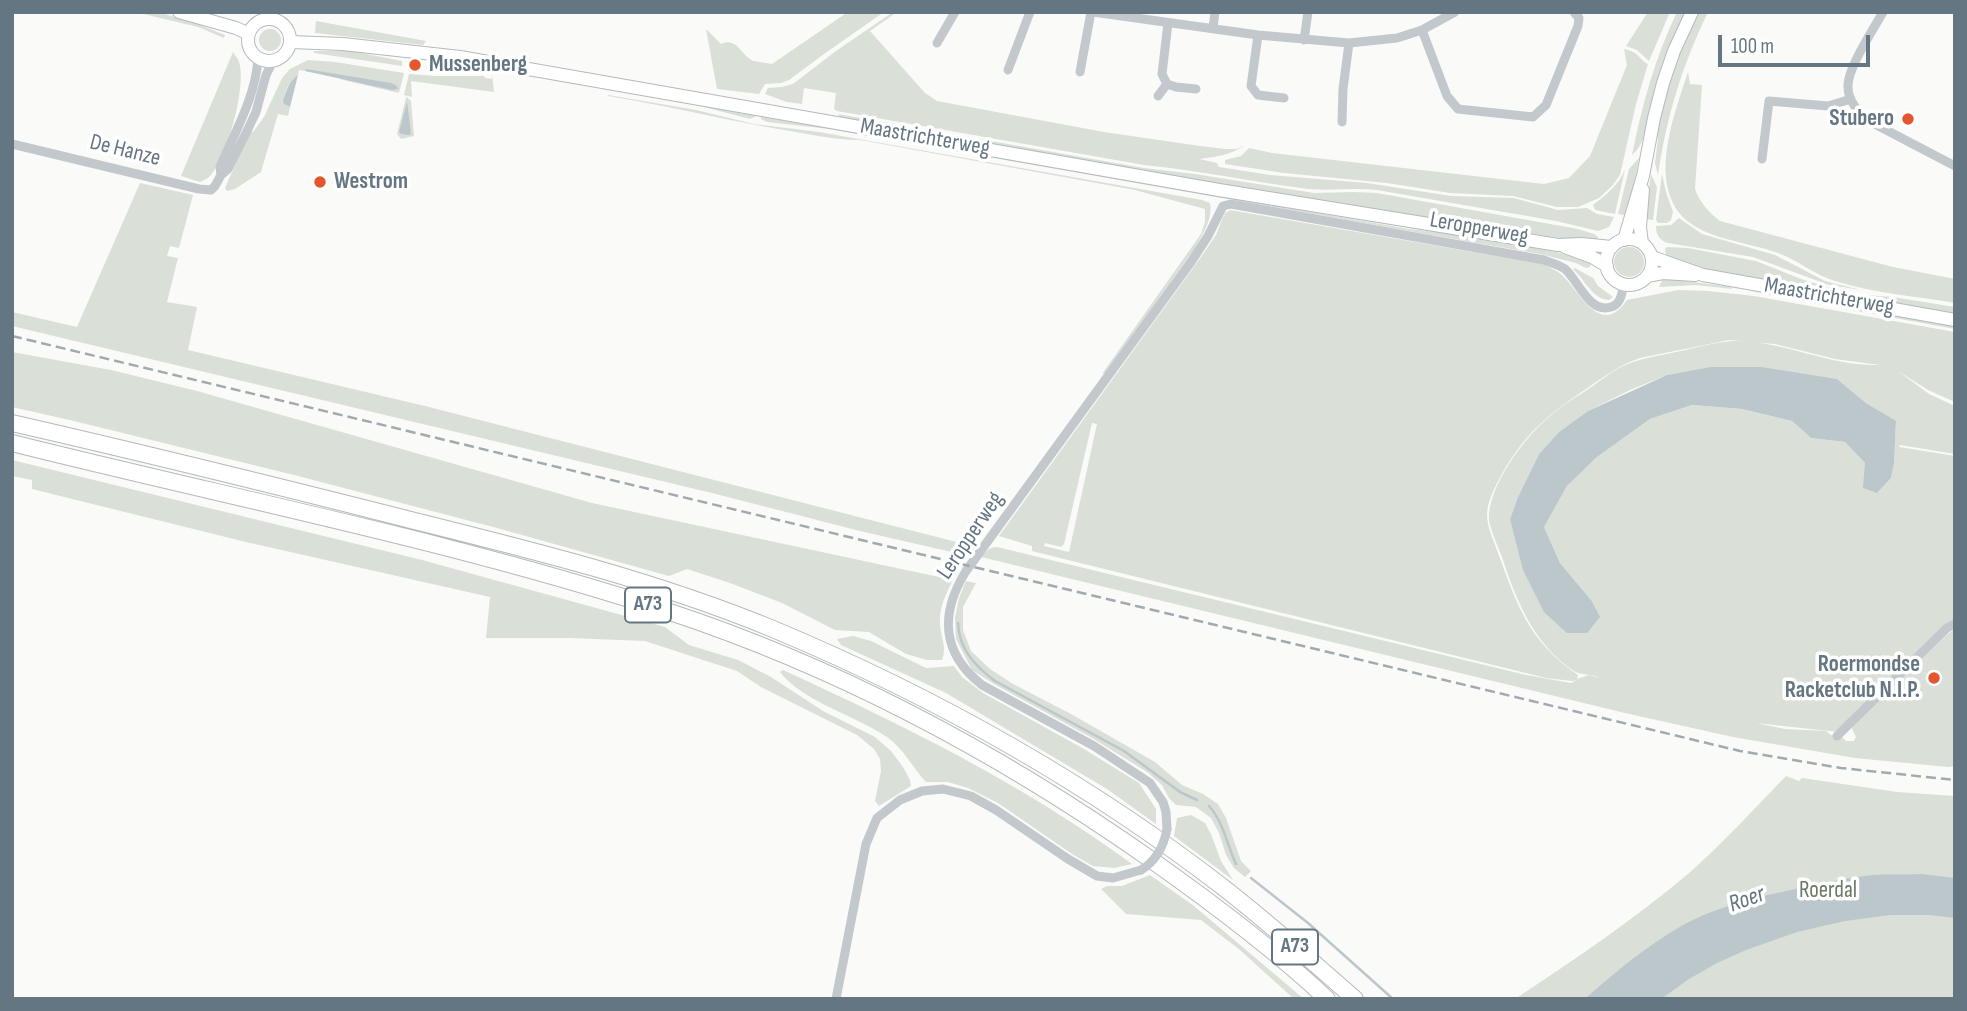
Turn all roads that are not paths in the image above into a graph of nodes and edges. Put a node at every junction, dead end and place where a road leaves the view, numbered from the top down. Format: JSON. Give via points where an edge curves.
{"nodes":[{"id":1,"x":179,"y":12,"type":"edge"},
{"id":2,"x":955,"y":12,"type":"edge"},
{"id":3,"x":1030,"y":12,"type":"edge"},
{"id":4,"x":1092,"y":12,"type":"edge"},
{"id":5,"x":1215,"y":12,"type":"edge"},
{"id":6,"x":1308,"y":12,"type":"edge"},
{"id":7,"x":1455,"y":12,"type":"edge"},
{"id":8,"x":1574,"y":12,"type":"edge"},
{"id":9,"x":1692,"y":12,"type":"edge"},
{"id":10,"x":1882,"y":12,"type":"edge"},
{"id":11,"x":274,"y":15,"type":"edge"},
{"id":12,"x":1168,"y":23,"type":"junction"},
{"id":13,"x":1213,"y":28,"type":"junction"},
{"id":14,"x":1422,"y":30,"type":"junction"},
{"id":15,"x":249,"y":34,"type":"junction"},
{"id":16,"x":1258,"y":35,"type":"junction"},
{"id":17,"x":1304,"y":40,"type":"junction"},
{"id":18,"x":291,"y":42,"type":"junction"},
{"id":19,"x":937,"y":43,"type":"dead end"},
{"id":20,"x":1349,"y":43,"type":"junction"},
{"id":21,"x":258,"y":58,"type":"junction"},
{"id":22,"x":273,"y":61,"type":"junction"},
{"id":23,"x":1008,"y":70,"type":"dead end"},
{"id":24,"x":1080,"y":72,"type":"dead end"},
{"id":25,"x":1167,"y":84,"type":"junction"},
{"id":26,"x":1196,"y":89,"type":"dead end"},
{"id":27,"x":1158,"y":96,"type":"dead end"},
{"id":28,"x":1284,"y":98,"type":"dead end"},
{"id":29,"x":1851,"y":99,"type":"junction"},
{"id":30,"x":1342,"y":122,"type":"dead end"},
{"id":31,"x":12,"y":144,"type":"edge"},
{"id":32,"x":1762,"y":159,"type":"dead end"},
{"id":33,"x":1955,"y":166,"type":"edge"},
{"id":34,"x":221,"y":175,"type":"junction"},
{"id":35,"x":1643,"y":176,"type":"junction"},
{"id":36,"x":1624,"y":240,"type":"junction"},
{"id":37,"x":1642,"y":243,"type":"junction"},
{"id":38,"x":1558,"y":245,"type":"junction"},
{"id":39,"x":1612,"y":247,"type":"junction"},
{"id":40,"x":1652,"y":257,"type":"junction"},
{"id":41,"x":1607,"y":266,"type":"junction"},
{"id":42,"x":1703,"y":275,"type":"junction"},
{"id":43,"x":1647,"y":276,"type":"junction"},
{"id":44,"x":1624,"y":284,"type":"junction"},
{"id":45,"x":1955,"y":320,"type":"edge"},
{"id":46,"x":12,"y":423,"type":"edge"},
{"id":47,"x":12,"y":443,"type":"edge"},
{"id":48,"x":1955,"y":624,"type":"edge"},
{"id":49,"x":1837,"y":736,"type":"dead end"},
{"id":50,"x":836,"y":999,"type":"edge"},
{"id":51,"x":1327,"y":999,"type":"edge"},
{"id":52,"x":1355,"y":999,"type":"edge"}],
"edges":[{"from":1,"to":15,"type":"main road"},
{"from":2,"to":19,"type":"street"},
{"from":3,"to":23,"type":"street"},
{"from":4,"to":12,"type":"street"},
{"from":4,"to":24,"type":"street"},
{"from":5,"to":13,"type":"street"},
{"from":6,"to":17,"type":"street"},
{"from":7,"to":14,"type":"street"},
{"from":8,"to":14,"type":"street","via":[[1578,26],[1546,105],[1532,117],[1458,109],[1447,96]]},
{"from":9,"to":35,"type":"main road","via":[[1661,91]]},
{"from":10,"to":29,"type":"street","via":[[1851,71]]},
{"from":11,"to":15,"type":"main road","via":[[258,22]]},
{"from":11,"to":18,"type":"main road","via":[[287,28]]},
{"from":12,"to":13,"type":"street"},
{"from":12,"to":25,"type":"street","via":[[1162,74]]},
{"from":13,"to":16,"type":"street"},
{"from":14,"to":20,"type":"street"},
{"from":15,"to":21,"type":"main road","via":[[250,48]]},
{"from":16,"to":17,"type":"street"},
{"from":16,"to":28,"type":"street","via":[[1251,86],[1258,95]]},
{"from":17,"to":20,"type":"street"},
{"from":18,"to":22,"type":"main road","via":[[286,53]]},
{"from":18,"to":38,"type":"main road","name":"Maastrichterweg","via":[[460,57]]},
{"from":20,"to":30,"type":"street"},
{"from":21,"to":22,"type":"main road"},
{"from":21,"to":34,"type":"street","via":[[248,104],[220,167]]},
{"from":22,"to":34,"type":"street","via":[[256,112]]},
{"from":25,"to":26,"type":"street"},
{"from":25,"to":27,"type":"street"},
{"from":29,"to":32,"type":"street","via":[[1828,106],[1769,101]]},
{"from":29,"to":33,"type":"street","via":[[1867,120]]},
{"from":31,"to":34,"type":"street","name":"De Hanze","via":[[199,189],[213,188]]},
{"from":35,"to":36,"type":"main road"},
{"from":35,"to":37,"type":"main road"},
{"from":36,"to":37,"type":"main road"},
{"from":36,"to":39,"type":"main road"},
{"from":37,"to":40,"type":"main road"},
{"from":38,"to":39,"type":"main road","name":"Maastrichterweg"},
{"from":38,"to":41,"type":"main road","name":"Maastrichterweg"},
{"from":39,"to":41,"type":"main road"},
{"from":40,"to":42,"type":"main road","name":"Maastrichterweg"},
{"from":40,"to":43,"type":"main road"},
{"from":41,"to":44,"type":"main road","via":[[1614,279]]},
{"from":42,"to":43,"type":"main road","name":"Maastrichterweg"},
{"from":42,"to":45,"type":"main road","name":"Maastrichterweg"},
{"from":43,"to":44,"type":"main road"},
{"from":44,"to":50,"type":"street","name":"Leropperweg","bridge":true,"via":[[1618,303],[1601,308],[1566,270],[1544,260],[1223,206],[1191,262],[966,571],[954,592],[948,621],[954,652],[982,685],[1094,746],[1150,783],[1166,812],[1165,839],[1141,870],[1113,878],[1097,876],[971,796],[943,789],[900,800],[877,818],[866,844]]},
{"from":46,"to":52,"type":"highway","number":"A73","via":[[560,557],[771,628],[935,704],[1100,801],[1221,886]]},
{"from":47,"to":51,"type":"highway","number":"A73","via":[[540,572],[670,612],[842,680],[990,756],[1111,831],[1257,939]]},
{"from":48,"to":49,"type":"street"}]}
